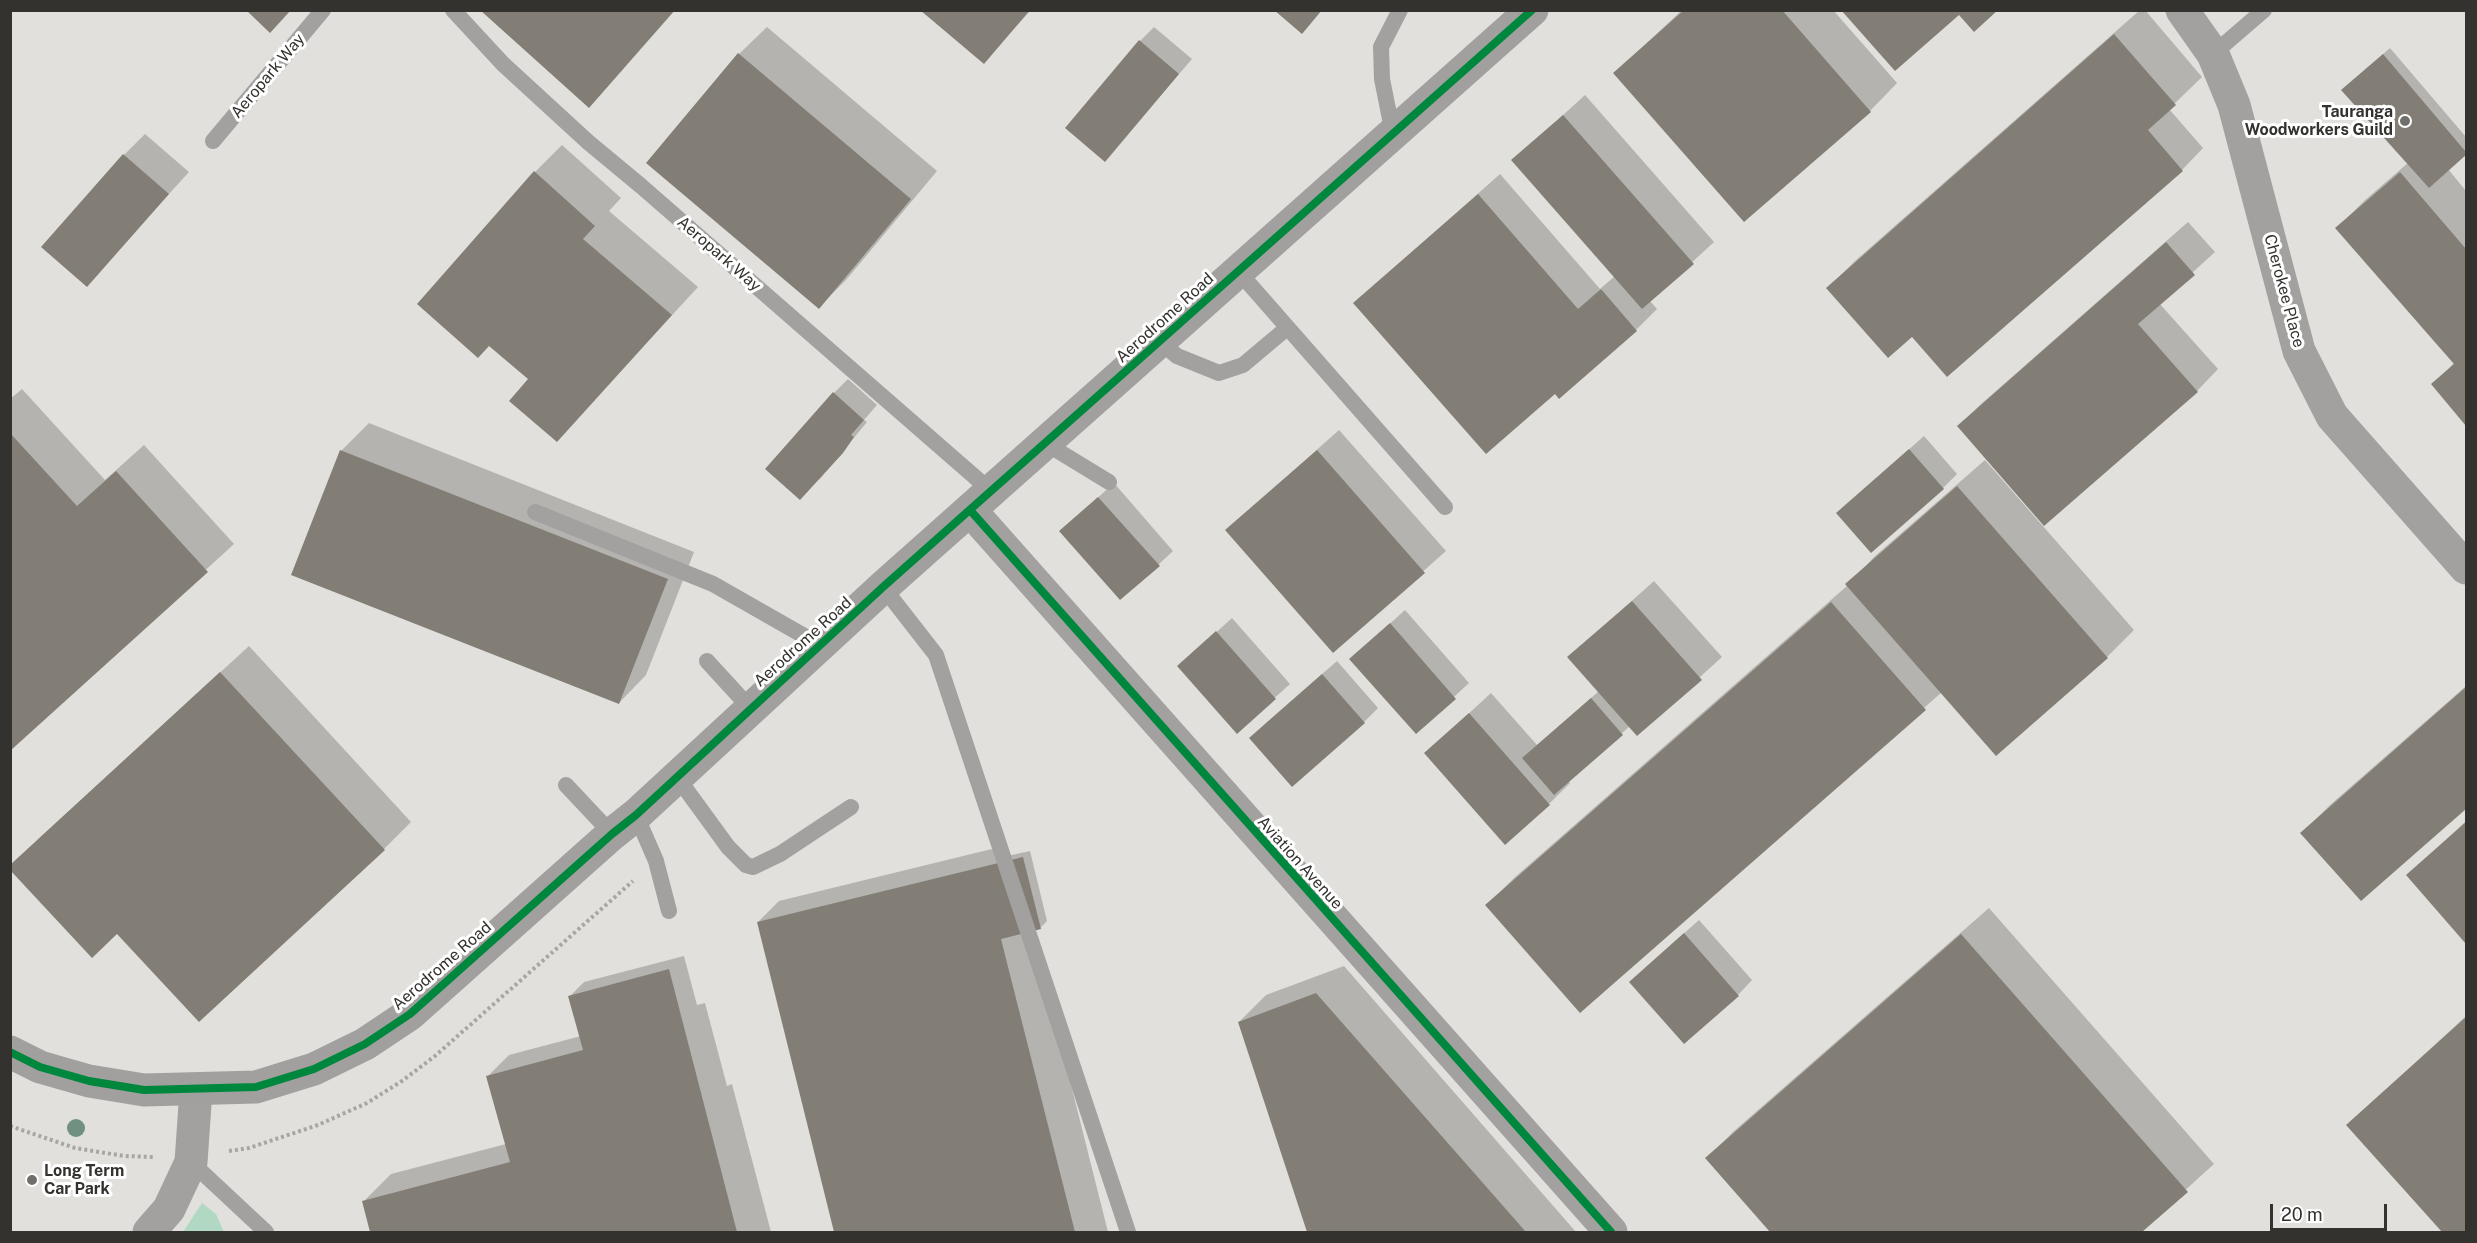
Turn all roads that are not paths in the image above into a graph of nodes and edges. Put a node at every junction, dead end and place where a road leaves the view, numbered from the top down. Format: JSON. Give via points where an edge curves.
{"nodes":[{"id":1,"x":323,"y":10,"type":"edge"},
{"id":2,"x":453,"y":10,"type":"edge"},
{"id":3,"x":1400,"y":10,"type":"edge"},
{"id":4,"x":1532,"y":10,"type":"edge"},
{"id":5,"x":2182,"y":10,"type":"edge"},
{"id":6,"x":2264,"y":10,"type":"edge"},
{"id":7,"x":2213,"y":54,"type":"junction"},
{"id":8,"x":1393,"y":134,"type":"junction"},
{"id":9,"x":213,"y":141,"type":"dead end"},
{"id":10,"x":1238,"y":271,"type":"junction"},
{"id":11,"x":1287,"y":328,"type":"junction"},
{"id":12,"x":1159,"y":341,"type":"junction"},
{"id":13,"x":1045,"y":442,"type":"junction"},
{"id":14,"x":1109,"y":482,"type":"dead end"},
{"id":15,"x":981,"y":500,"type":"junction"},
{"id":16,"x":1444,"y":507,"type":"dead end"},
{"id":17,"x":535,"y":512,"type":"dead end"},
{"id":18,"x":2466,"y":568,"type":"edge"},
{"id":19,"x":883,"y":587,"type":"junction"},
{"id":20,"x":820,"y":645,"type":"junction"},
{"id":21,"x":707,"y":661,"type":"dead end"},
{"id":22,"x":750,"y":708,"type":"junction"},
{"id":23,"x":677,"y":777,"type":"junction"},
{"id":24,"x":566,"y":785,"type":"dead end"},
{"id":25,"x":851,"y":807,"type":"dead end"},
{"id":26,"x":624,"y":824,"type":"junction"},
{"id":27,"x":669,"y":911,"type":"dead end"},
{"id":28,"x":10,"y":1052,"type":"edge"},
{"id":29,"x":196,"y":1090,"type":"junction"},
{"id":30,"x":191,"y":1162,"type":"junction"},
{"id":31,"x":149,"y":1233,"type":"edge"},
{"id":32,"x":266,"y":1233,"type":"edge"},
{"id":33,"x":1128,"y":1233,"type":"edge"},
{"id":34,"x":1611,"y":1233,"type":"edge"}],
"edges":[{"from":1,"to":9,"type":"lane","name":"Aeropark Way"},
{"from":2,"to":15,"type":"lane","name":"Aeropark Way","via":[[503,64]]},
{"from":3,"to":8,"type":"lane","via":[[1381,47],[1382,79]]},
{"from":4,"to":8,"type":"street","name":"Aerodrome Road"},
{"from":5,"to":7,"type":"street","name":"Cherokee Place"},
{"from":6,"to":7,"type":"lane"},
{"from":7,"to":18,"type":"street","name":"Cherokee Place","via":[[2234,105],[2299,351],[2332,416]]},
{"from":8,"to":10,"type":"street","name":"Aerodrome Road"},
{"from":10,"to":11,"type":"lane"},
{"from":10,"to":12,"type":"street","name":"Aerodrome Road"},
{"from":11,"to":12,"type":"lane","via":[[1229,372],[1195,365]]},
{"from":11,"to":16,"type":"lane"},
{"from":12,"to":13,"type":"street","name":"Aerodrome Road"},
{"from":13,"to":14,"type":"lane"},
{"from":13,"to":15,"type":"street","name":"Aerodrome Road"},
{"from":15,"to":19,"type":"street","name":"Aerodrome Road"},
{"from":15,"to":34,"type":"street","name":"Aviation Avenue"},
{"from":17,"to":20,"type":"lane","via":[[713,584]]},
{"from":19,"to":20,"type":"street","name":"Aerodrome Road"},
{"from":19,"to":33,"type":"lane","via":[[936,655]]},
{"from":20,"to":22,"type":"street","name":"Aerodrome Road"},
{"from":21,"to":22,"type":"lane"},
{"from":22,"to":23,"type":"street","name":"Aerodrome Road"},
{"from":23,"to":25,"type":"lane","via":[[728,847],[753,867],[780,854]]},
{"from":23,"to":26,"type":"street","name":"Aerodrome Road"},
{"from":24,"to":26,"type":"lane"},
{"from":26,"to":27,"type":"lane","via":[[656,861]]},
{"from":26,"to":29,"type":"street","name":"Aerodrome Road","via":[[410,1014],[365,1044],[314,1069],[256,1087]]},
{"from":28,"to":29,"type":"street","name":"Aerodrome Road","via":[[89,1081],[144,1090]]},
{"from":29,"to":30,"type":"street"},
{"from":30,"to":31,"type":"street","via":[[169,1209]]},
{"from":30,"to":32,"type":"lane"}]}
